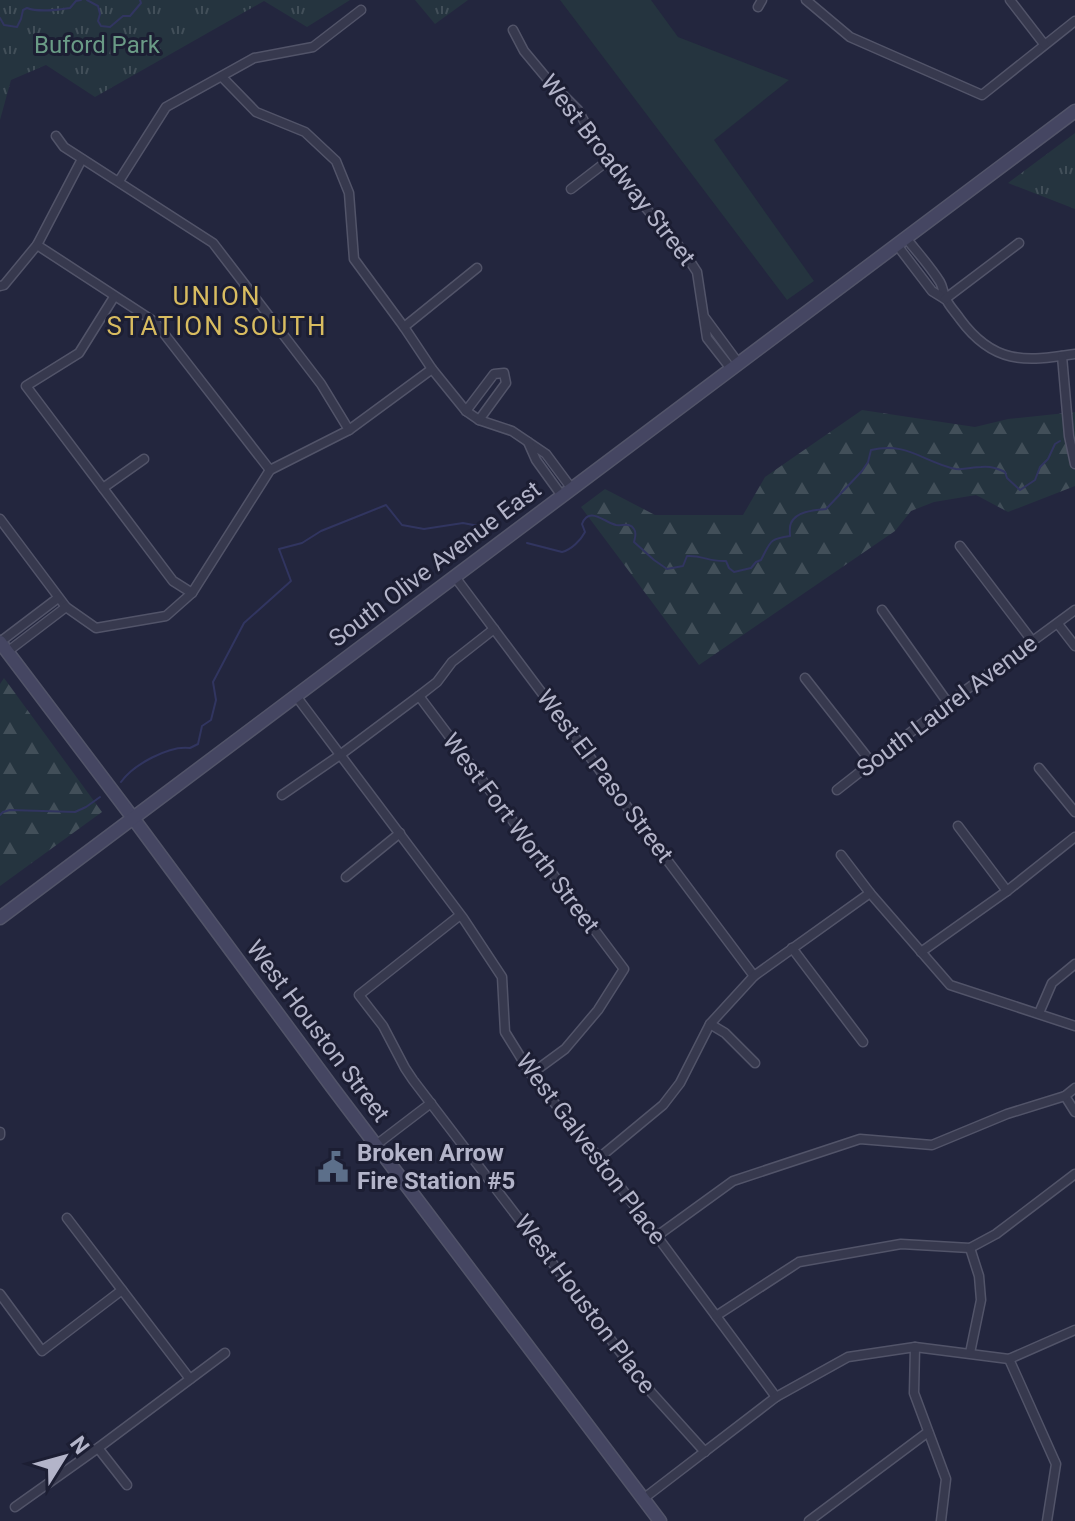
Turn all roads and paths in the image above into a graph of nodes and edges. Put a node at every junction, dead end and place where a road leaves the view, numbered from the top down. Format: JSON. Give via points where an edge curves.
{"nodes":[{"id":1,"x":806,"y":0,"type":"edge"},
{"id":2,"x":1010,"y":0,"type":"edge"},
{"id":3,"x":361,"y":10,"type":"dead end"},
{"id":4,"x":1075,"y":21,"type":"edge"},
{"id":5,"x":513,"y":30,"type":"dead end"},
{"id":6,"x":1044,"y":44,"type":"junction"},
{"id":7,"x":222,"y":77,"type":"junction"},
{"id":8,"x":1075,"y":111,"type":"edge"},
{"id":9,"x":56,"y":136,"type":"dead end"},
{"id":10,"x":82,"y":159,"type":"junction"},
{"id":11,"x":606,"y":162,"type":"junction"},
{"id":12,"x":119,"y":181,"type":"junction"},
{"id":13,"x":571,"y":189,"type":"dead end"},
{"id":14,"x":901,"y":241,"type":"junction"},
{"id":15,"x":1019,"y":243,"type":"dead end"},
{"id":16,"x":37,"y":245,"type":"junction"},
{"id":17,"x":477,"y":268,"type":"dead end"},
{"id":18,"x":0,"y":286,"type":"edge"},
{"id":19,"x":114,"y":297,"type":"junction"},
{"id":20,"x":945,"y":299,"type":"junction"},
{"id":21,"x":404,"y":327,"type":"junction"},
{"id":22,"x":1075,"y":354,"type":"edge"},
{"id":23,"x":1062,"y":356,"type":"junction"},
{"id":24,"x":735,"y":367,"type":"junction"},
{"id":25,"x":432,"y":369,"type":"junction"},
{"id":26,"x":466,"y":411,"type":"junction"},
{"id":27,"x":479,"y":420,"type":"junction"},
{"id":28,"x":349,"y":430,"type":"junction"},
{"id":29,"x":144,"y":459,"type":"dead end"},
{"id":30,"x":1075,"y":464,"type":"edge"},
{"id":31,"x":270,"y":470,"type":"junction"},
{"id":32,"x":103,"y":488,"type":"junction"},
{"id":33,"x":567,"y":492,"type":"junction"},
{"id":34,"x":0,"y":519,"type":"edge"},
{"id":35,"x":960,"y":546,"type":"dead end"},
{"id":36,"x":455,"y":577,"type":"junction"},
{"id":37,"x":192,"y":593,"type":"junction"},
{"id":38,"x":58,"y":598,"type":"junction"},
{"id":39,"x":66,"y":607,"type":"junction"},
{"id":40,"x":882,"y":610,"type":"dead end"},
{"id":41,"x":1075,"y":610,"type":"edge"},
{"id":42,"x":1058,"y":624,"type":"junction"},
{"id":43,"x":494,"y":629,"type":"junction"},
{"id":44,"x":1033,"y":642,"type":"junction"},
{"id":45,"x":2,"y":645,"type":"edge"},
{"id":46,"x":1075,"y":646,"type":"edge"},
{"id":47,"x":805,"y":678,"type":"dead end"},
{"id":48,"x":296,"y":696,"type":"junction"},
{"id":49,"x":419,"y":696,"type":"junction"},
{"id":50,"x":948,"y":703,"type":"junction"},
{"id":51,"x":340,"y":755,"type":"junction"},
{"id":52,"x":871,"y":762,"type":"junction"},
{"id":53,"x":1039,"y":768,"type":"dead end"},
{"id":54,"x":837,"y":790,"type":"dead end"},
{"id":55,"x":282,"y":795,"type":"dead end"},
{"id":56,"x":1075,"y":812,"type":"edge"},
{"id":57,"x":133,"y":818,"type":"junction"},
{"id":58,"x":958,"y":826,"type":"dead end"},
{"id":59,"x":400,"y":833,"type":"junction"},
{"id":60,"x":1075,"y":837,"type":"edge"},
{"id":61,"x":841,"y":855,"type":"dead end"},
{"id":62,"x":346,"y":877,"type":"dead end"},
{"id":63,"x":1007,"y":891,"type":"junction"},
{"id":64,"x":870,"y":893,"type":"junction"},
{"id":65,"x":459,"y":916,"type":"junction"},
{"id":66,"x":0,"y":918,"type":"edge"},
{"id":67,"x":792,"y":948,"type":"junction"},
{"id":68,"x":921,"y":952,"type":"junction"},
{"id":69,"x":1075,"y":964,"type":"edge"},
{"id":70,"x":754,"y":976,"type":"junction"},
{"id":71,"x":1039,"y":1013,"type":"junction"},
{"id":72,"x":710,"y":1024,"type":"junction"},
{"id":73,"x":1075,"y":1026,"type":"edge"},
{"id":74,"x":863,"y":1042,"type":"dead end"},
{"id":75,"x":755,"y":1063,"type":"dead end"},
{"id":76,"x":531,"y":1074,"type":"junction"},
{"id":77,"x":1075,"y":1088,"type":"edge"},
{"id":78,"x":1065,"y":1096,"type":"junction"},
{"id":79,"x":431,"y":1103,"type":"junction"},
{"id":80,"x":1075,"y":1112,"type":"edge"},
{"id":81,"x":376,"y":1145,"type":"junction"},
{"id":82,"x":599,"y":1158,"type":"junction"},
{"id":83,"x":1075,"y":1174,"type":"edge"},
{"id":84,"x":67,"y":1218,"type":"dead end"},
{"id":85,"x":657,"y":1236,"type":"junction"},
{"id":86,"x":970,"y":1248,"type":"junction"},
{"id":87,"x":122,"y":1290,"type":"junction"},
{"id":88,"x":0,"y":1294,"type":"edge"},
{"id":89,"x":716,"y":1316,"type":"junction"},
{"id":90,"x":1075,"y":1330,"type":"edge"},
{"id":91,"x":915,"y":1347,"type":"junction"},
{"id":92,"x":225,"y":1353,"type":"dead end"},
{"id":93,"x":970,"y":1353,"type":"junction"},
{"id":94,"x":1009,"y":1359,"type":"junction"},
{"id":95,"x":190,"y":1379,"type":"junction"},
{"id":96,"x":776,"y":1397,"type":"junction"},
{"id":97,"x":928,"y":1432,"type":"junction"},
{"id":98,"x":98,"y":1448,"type":"junction"},
{"id":99,"x":705,"y":1452,"type":"junction"},
{"id":100,"x":127,"y":1485,"type":"dead end"},
{"id":101,"x":643,"y":1499,"type":"junction"},
{"id":102,"x":15,"y":1507,"type":"dead end"},
{"id":103,"x":660,"y":1521,"type":"edge"},
{"id":104,"x":809,"y":1521,"type":"edge"},
{"id":105,"x":941,"y":1521,"type":"edge"},
{"id":106,"x":1047,"y":1521,"type":"edge"}],
"edges":[{"from":1,"to":6,"type":"street","via":[[850,37],[982,95]]},
{"from":2,"to":6,"type":"street"},
{"from":3,"to":7,"type":"street","via":[[313,47],[254,58]]},
{"from":4,"to":6,"type":"street"},
{"from":5,"to":11,"type":"street","name":"West Broadway Street","via":[[524,51],[578,110]]},
{"from":7,"to":12,"type":"street","via":[[166,107]]},
{"from":7,"to":21,"type":"street","via":[[256,112],[305,132],[336,161],[349,193],[354,259]]},
{"from":8,"to":14,"type":"street","name":"South Olive Avenue East"},
{"from":9,"to":10,"type":"street"},
{"from":10,"to":12,"type":"street"},
{"from":10,"to":16,"type":"street"},
{"from":11,"to":13,"type":"street"},
{"from":11,"to":24,"type":"street","name":"West Broadway Street","via":[[691,262],[705,318]]},
{"from":12,"to":28,"type":"street","via":[[213,243],[321,384]]},
{"from":14,"to":20,"type":"street","via":[[932,291]]},
{"from":14,"to":24,"type":"street","name":"South Olive Avenue East"},
{"from":15,"to":20,"type":"street"},
{"from":16,"to":18,"type":"street"},
{"from":16,"to":19,"type":"street"},
{"from":17,"to":21,"type":"street"},
{"from":19,"to":31,"type":"street","via":[[155,322]]},
{"from":19,"to":32,"type":"street","via":[[79,353],[26,386]]},
{"from":20,"to":23,"type":"street","via":[[991,349],[1019,358]]},
{"from":21,"to":25,"type":"street"},
{"from":22,"to":23,"type":"street"},
{"from":23,"to":30,"type":"street"},
{"from":24,"to":33,"type":"street","name":"South Olive Avenue East"},
{"from":25,"to":26,"type":"street"},
{"from":25,"to":28,"type":"street"},
{"from":26,"to":27,"type":"street"},
{"from":26,"to":27,"type":"street","via":[[494,374],[504,373],[506,383]]},
{"from":27,"to":33,"type":"street","via":[[512,431],[546,454]]},
{"from":28,"to":31,"type":"street"},
{"from":29,"to":32,"type":"street"},
{"from":31,"to":37,"type":"street"},
{"from":32,"to":37,"type":"street","via":[[173,581]]},
{"from":33,"to":36,"type":"street","name":"South Olive Avenue East"},
{"from":34,"to":38,"type":"street"},
{"from":35,"to":44,"type":"street"},
{"from":36,"to":43,"type":"street","name":"West El Paso Street"},
{"from":36,"to":48,"type":"street","name":"South Olive Avenue East"},
{"from":37,"to":39,"type":"street","via":[[166,616],[96,628]]},
{"from":38,"to":39,"type":"street"},
{"from":38,"to":45,"type":"street"},
{"from":39,"to":45,"type":"street"},
{"from":40,"to":50,"type":"street"},
{"from":41,"to":42,"type":"street","name":"South Laurel Avenue"},
{"from":42,"to":44,"type":"street","name":"South Laurel Avenue"},
{"from":42,"to":46,"type":"street"},
{"from":43,"to":49,"type":"street"},
{"from":43,"to":70,"type":"street","name":"West El Paso Street"},
{"from":44,"to":50,"type":"street","name":"South Laurel Avenue"},
{"from":45,"to":57,"type":"street","name":"West Houston Street"},
{"from":47,"to":52,"type":"street"},
{"from":48,"to":51,"type":"street","name":"West Galveston Place"},
{"from":48,"to":57,"type":"street","name":"South Olive Avenue East"},
{"from":49,"to":51,"type":"street"},
{"from":49,"to":76,"type":"street","name":"West Fort Worth Street","via":[[624,969],[565,1049]]},
{"from":50,"to":52,"type":"street","name":"South Laurel Avenue"},
{"from":51,"to":55,"type":"street"},
{"from":51,"to":59,"type":"street","name":"West Galveston Place"},
{"from":52,"to":54,"type":"street","name":"South Laurel Avenue"},
{"from":53,"to":56,"type":"street"},
{"from":57,"to":66,"type":"street","name":"South Olive Avenue East"},
{"from":57,"to":81,"type":"street","name":"West Houston Street"},
{"from":58,"to":63,"type":"street"},
{"from":59,"to":62,"type":"street"},
{"from":59,"to":65,"type":"street","name":"West Galveston Place"},
{"from":60,"to":63,"type":"street"},
{"from":61,"to":64,"type":"street"},
{"from":63,"to":68,"type":"street"},
{"from":64,"to":67,"type":"street"},
{"from":64,"to":68,"type":"street"},
{"from":65,"to":76,"type":"street","name":"West Galveston Place","via":[[502,977],[505,1032]]},
{"from":65,"to":79,"type":"street","name":"West Houston Place","via":[[359,995]]},
{"from":67,"to":70,"type":"street"},
{"from":67,"to":74,"type":"street"},
{"from":68,"to":71,"type":"street","via":[[950,985]]},
{"from":69,"to":71,"type":"street","via":[[1052,983]]},
{"from":70,"to":72,"type":"street"},
{"from":71,"to":73,"type":"street"},
{"from":72,"to":75,"type":"street"},
{"from":72,"to":82,"type":"street","via":[[663,1105]]},
{"from":76,"to":82,"type":"street","name":"West Galveston Place"},
{"from":77,"to":78,"type":"street"},
{"from":78,"to":80,"type":"street"},
{"from":78,"to":85,"type":"street","via":[[932,1145],[860,1139],[733,1181]]},
{"from":79,"to":81,"type":"street"},
{"from":79,"to":99,"type":"street","name":"West Houston Place","via":[[650,1391]]},
{"from":81,"to":101,"type":"street","name":"West Houston Street"},
{"from":82,"to":85,"type":"street","name":"West Galveston Place"},
{"from":83,"to":86,"type":"street"},
{"from":84,"to":87,"type":"street"},
{"from":85,"to":89,"type":"street","name":"West Galveston Place"},
{"from":86,"to":89,"type":"street","via":[[901,1244],[799,1262]]},
{"from":86,"to":93,"type":"street","via":[[981,1300]]},
{"from":87,"to":88,"type":"street","via":[[42,1351]]},
{"from":87,"to":95,"type":"street"},
{"from":89,"to":96,"type":"street","name":"West Galveston Place"},
{"from":90,"to":94,"type":"street"},
{"from":91,"to":93,"type":"street"},
{"from":91,"to":96,"type":"street","via":[[848,1357]]},
{"from":91,"to":97,"type":"street","via":[[914,1393]]},
{"from":92,"to":95,"type":"street"},
{"from":93,"to":94,"type":"street"},
{"from":94,"to":106,"type":"street","via":[[1056,1464]]},
{"from":95,"to":98,"type":"street"},
{"from":96,"to":99,"type":"street"},
{"from":97,"to":104,"type":"street"},
{"from":97,"to":105,"type":"street","via":[[946,1479]]},
{"from":98,"to":100,"type":"street"},
{"from":98,"to":102,"type":"street"},
{"from":99,"to":101,"type":"street"},
{"from":101,"to":103,"type":"street","name":"West Houston Street"}]}
